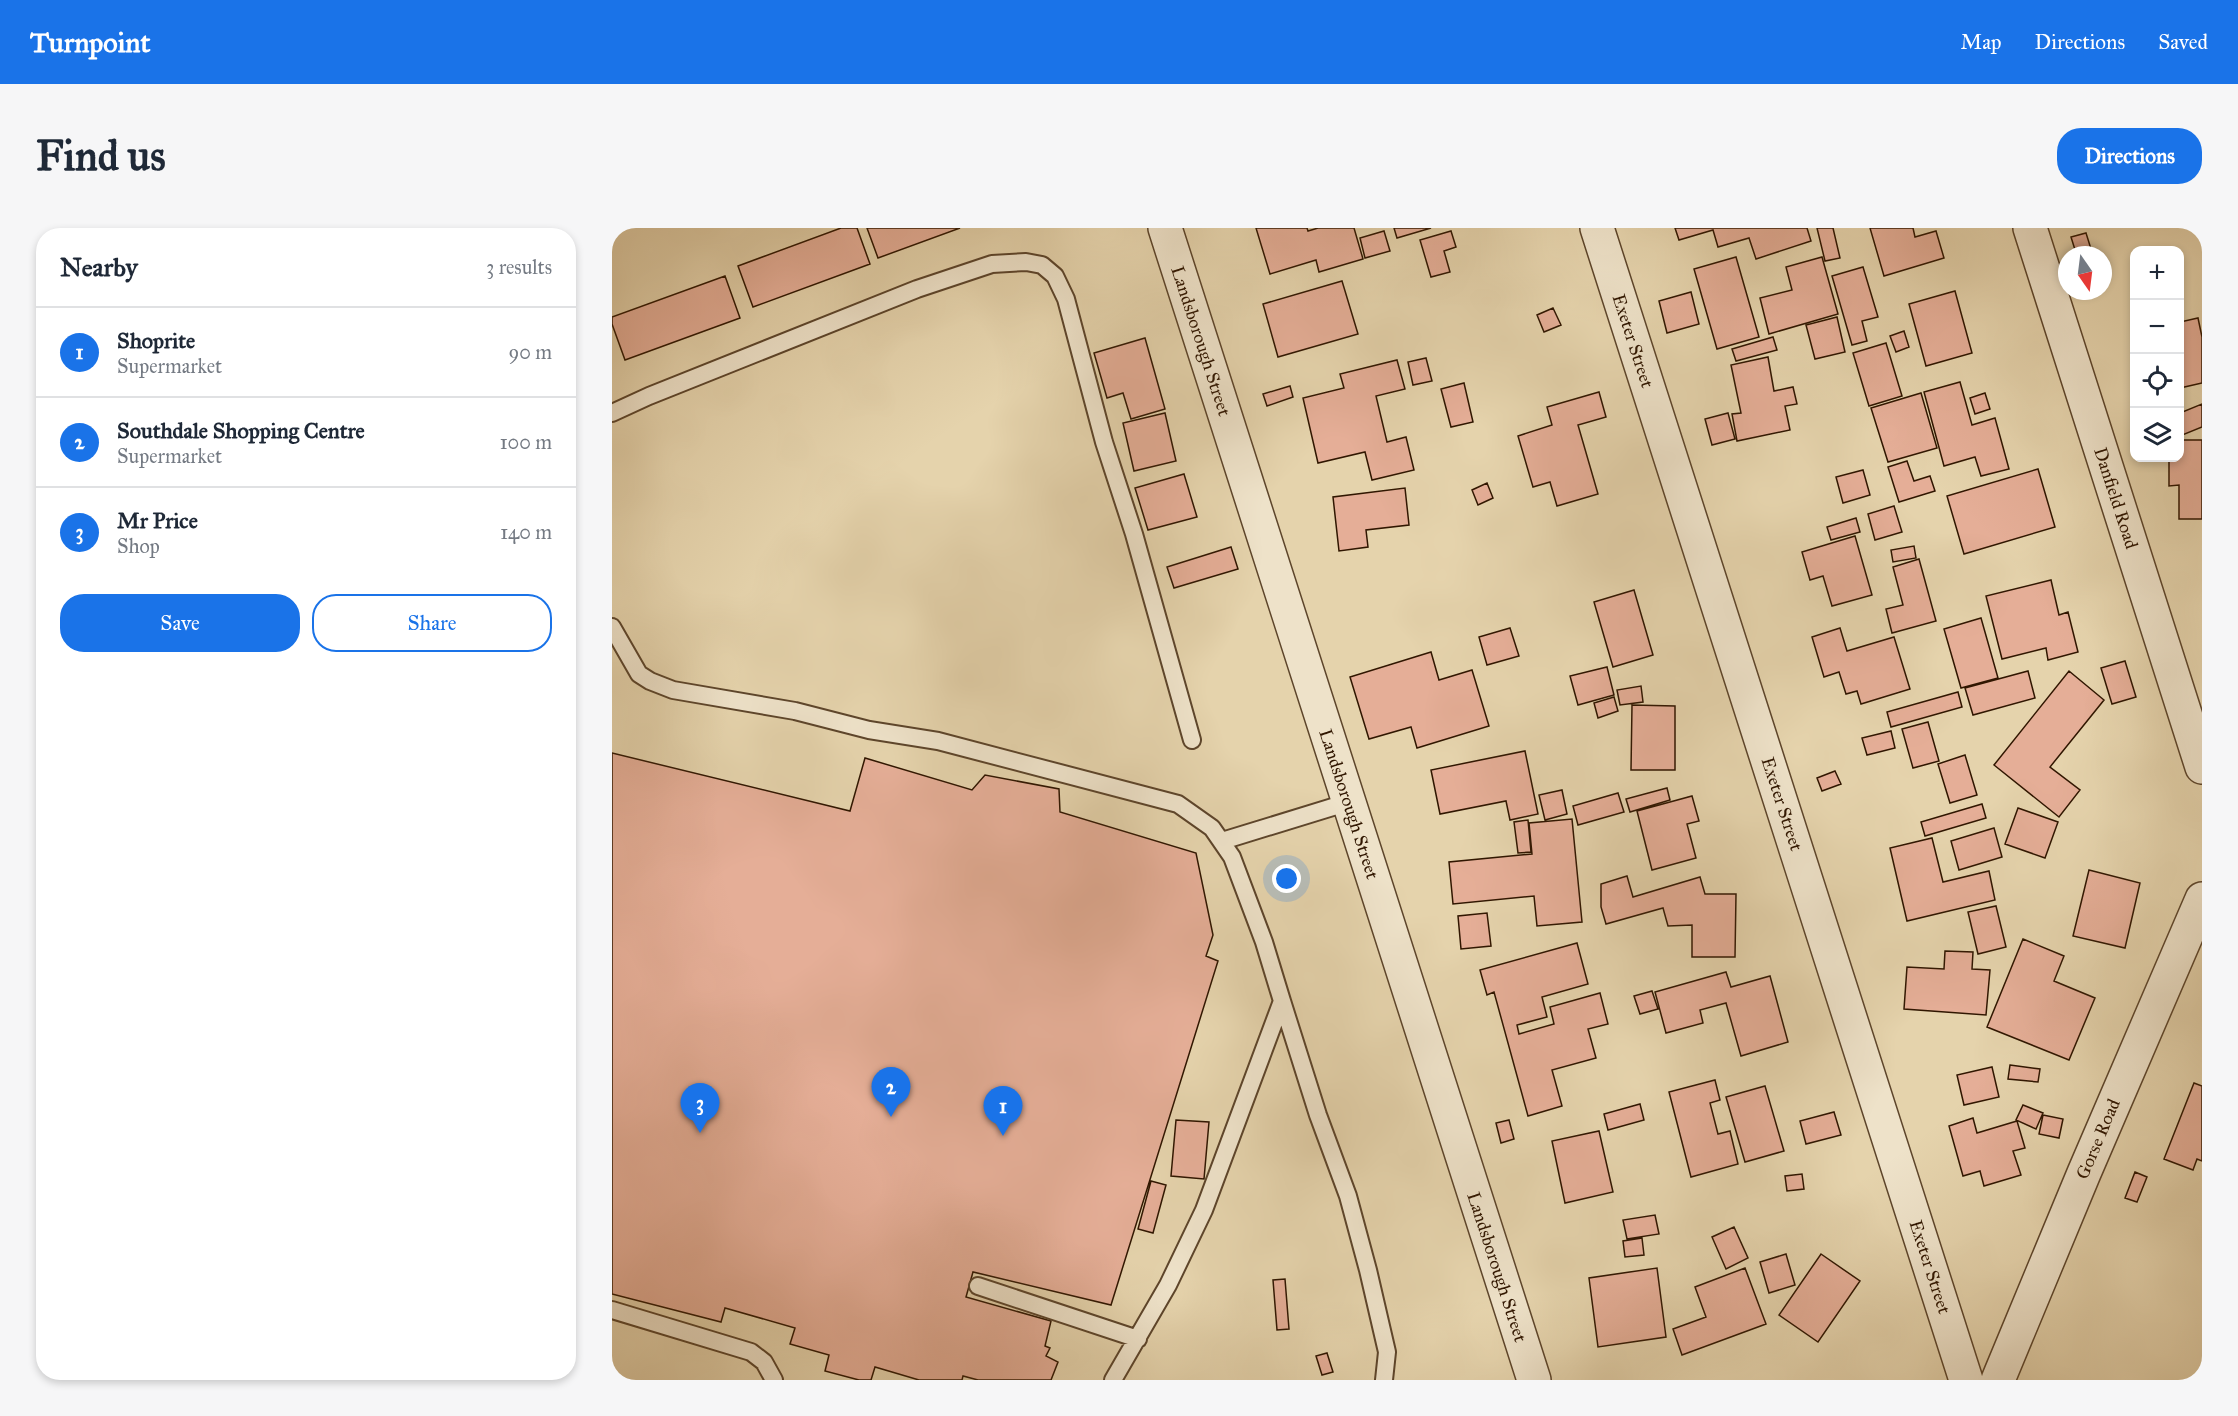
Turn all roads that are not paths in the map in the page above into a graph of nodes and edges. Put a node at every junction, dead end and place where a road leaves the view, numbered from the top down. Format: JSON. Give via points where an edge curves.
{"nodes":[{"id":1,"x":1165,"y":228,"type":"edge"},
{"id":2,"x":1598,"y":228,"type":"edge"},
{"id":3,"x":2030,"y":228,"type":"edge"},
{"id":4,"x":612,"y":413,"type":"edge"},
{"id":5,"x":612,"y":627,"type":"edge"},
{"id":6,"x":1192,"y":740,"type":"dead end"},
{"id":7,"x":2202,"y":767,"type":"edge"},
{"id":8,"x":1349,"y":802,"type":"junction"},
{"id":9,"x":1222,"y":841,"type":"junction"},
{"id":10,"x":2202,"y":899,"type":"edge"},
{"id":11,"x":1282,"y":1001,"type":"junction"},
{"id":12,"x":978,"y":1286,"type":"dead end"},
{"id":13,"x":612,"y":1310,"type":"edge"},
{"id":14,"x":1137,"y":1339,"type":"junction"},
{"id":15,"x":774,"y":1380,"type":"edge"},
{"id":16,"x":1113,"y":1380,"type":"edge"},
{"id":17,"x":1384,"y":1380,"type":"edge"},
{"id":18,"x":1534,"y":1380,"type":"edge"},
{"id":19,"x":1966,"y":1380,"type":"edge"},
{"id":20,"x":1998,"y":1380,"type":"edge"}],
"edges":[{"from":1,"to":8,"type":"street","name":"Landsborough Street"},
{"from":2,"to":19,"type":"street","name":"Exeter Street"},
{"from":3,"to":7,"type":"street","name":"Danfield Road"},
{"from":4,"to":6,"type":"lane","via":[[917,289],[992,264],[1042,265],[1055,276],[1066,299]]},
{"from":5,"to":9,"type":"lane","via":[[639,674],[674,690],[938,741],[1178,804],[1202,819]]},
{"from":8,"to":9,"type":"lane"},
{"from":8,"to":18,"type":"street","name":"Landsborough Street"},
{"from":9,"to":11,"type":"lane","via":[[1232,857],[1264,942]]},
{"from":10,"to":20,"type":"street","name":"Gorse Road"},
{"from":11,"to":14,"type":"lane","via":[[1204,1210]]},
{"from":11,"to":17,"type":"lane","via":[[1348,1196],[1387,1352]]},
{"from":12,"to":14,"type":"lane"},
{"from":13,"to":15,"type":"lane","via":[[752,1352],[764,1362]]},
{"from":14,"to":16,"type":"lane"}]}
